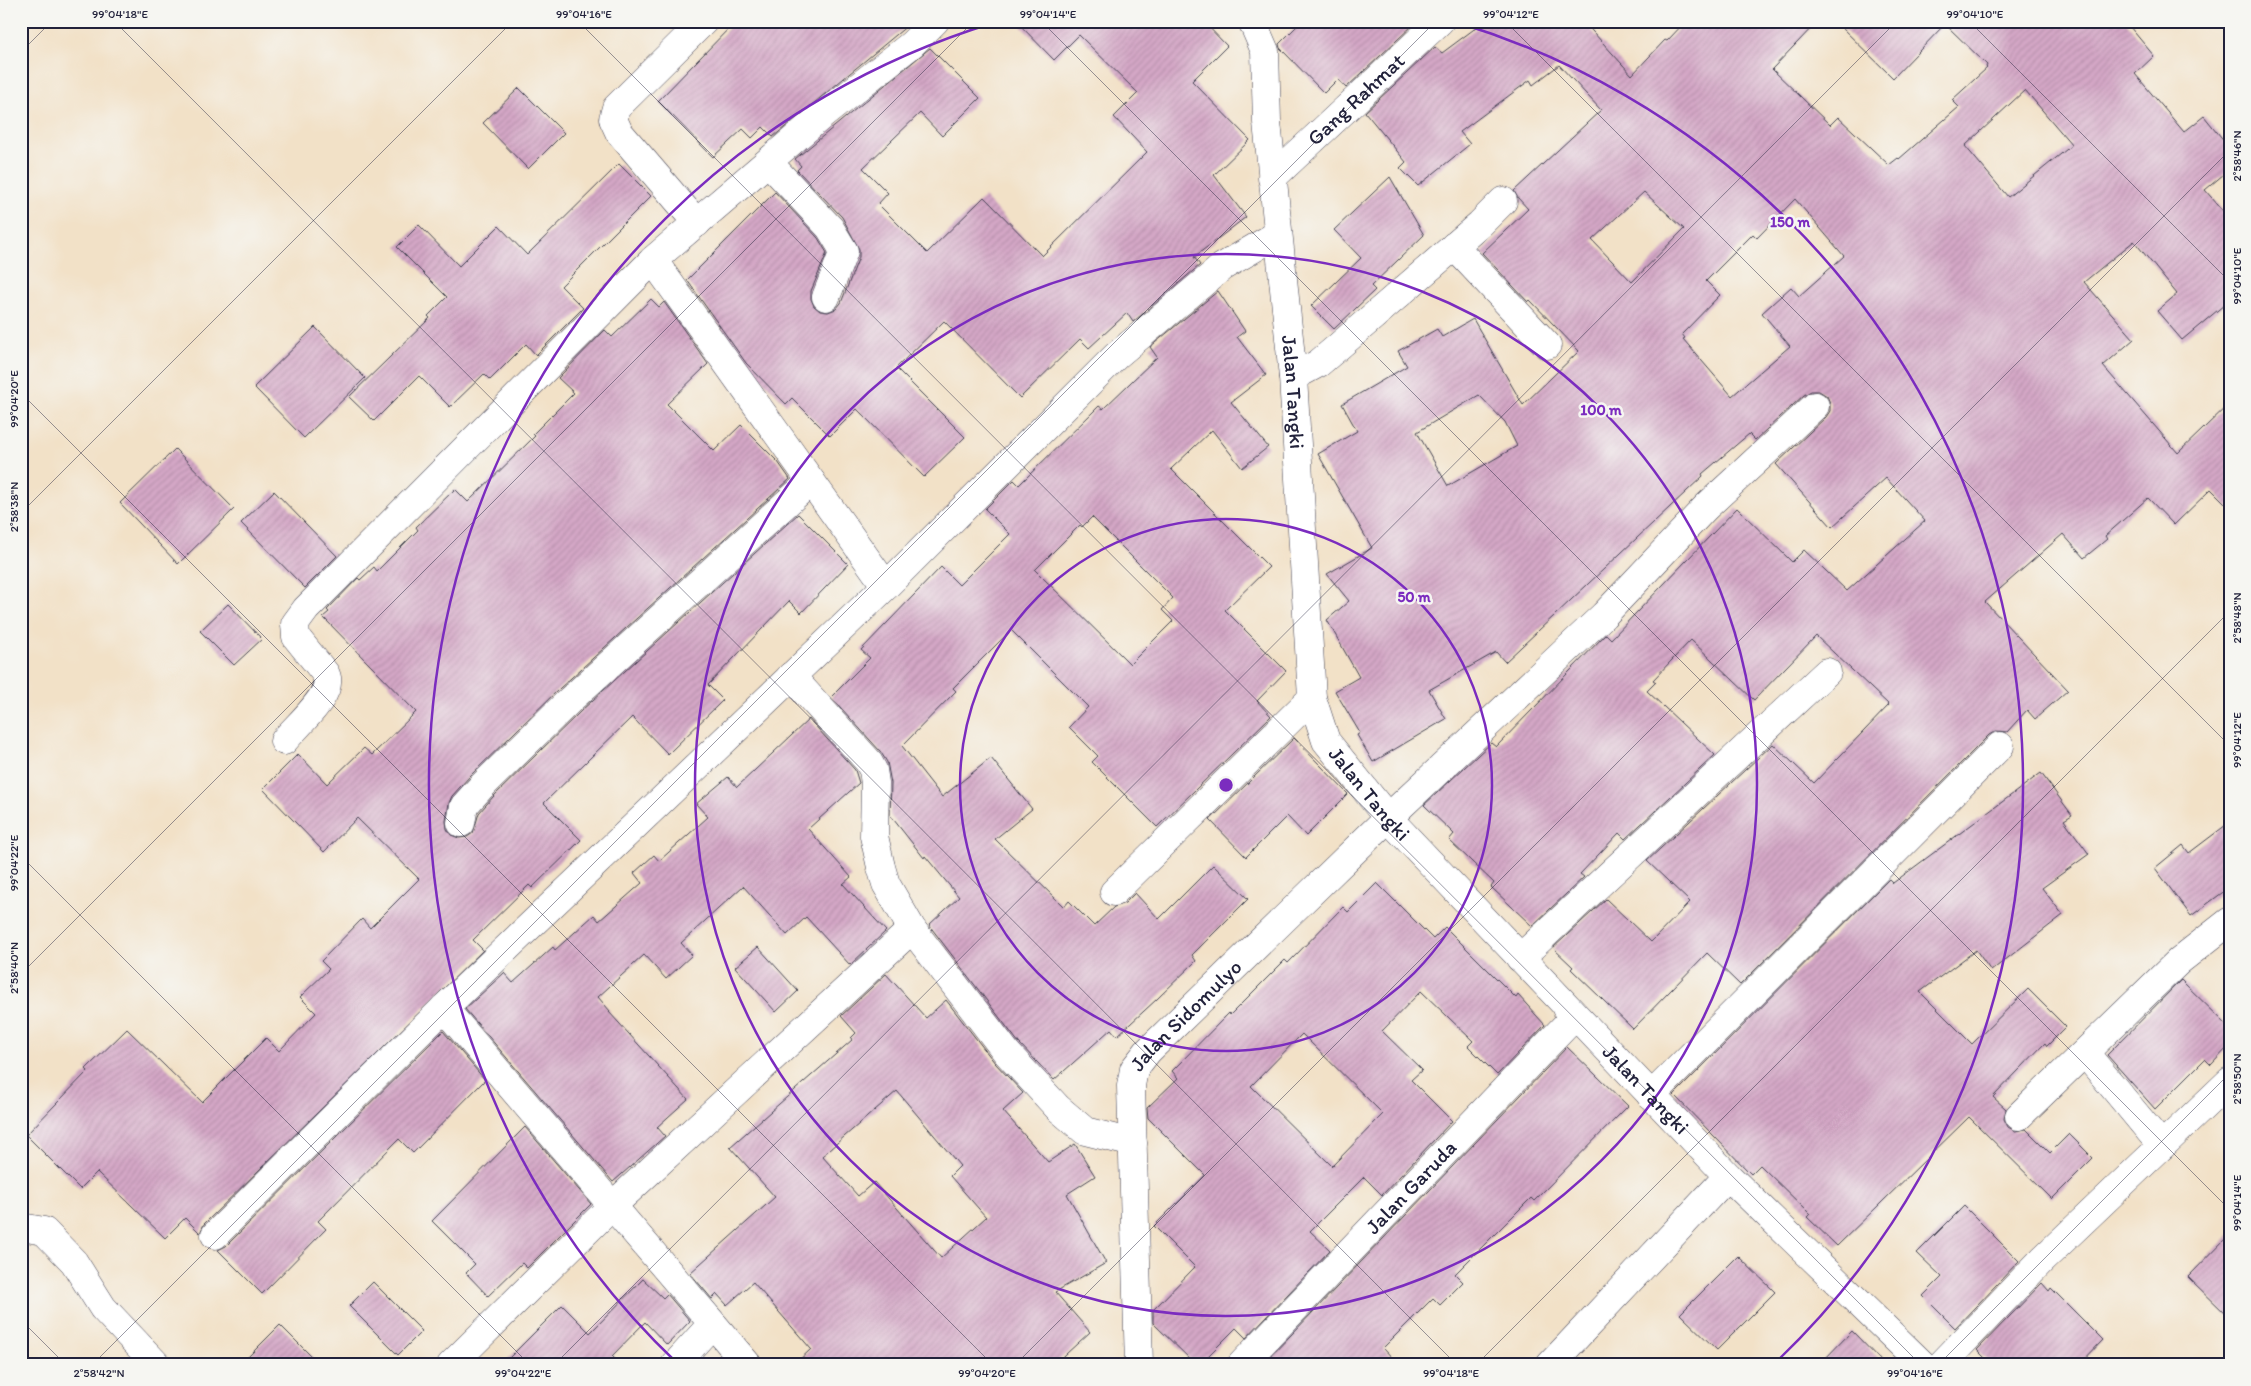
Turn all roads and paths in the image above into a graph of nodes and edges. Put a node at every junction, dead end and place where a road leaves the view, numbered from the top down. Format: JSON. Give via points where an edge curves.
{"nodes":[{"id":1,"x":704,"y":21,"type":"edge"},
{"id":2,"x":936,"y":21,"type":"edge"},
{"id":3,"x":1252,"y":21,"type":"edge"},
{"id":4,"x":1440,"y":21,"type":"edge"},
{"id":5,"x":769,"y":163,"type":"junction"},
{"id":6,"x":1272,"y":178,"type":"junction"},
{"id":7,"x":1503,"y":201,"type":"dead end"},
{"id":8,"x":697,"y":223,"type":"junction"},
{"id":9,"x":1278,"y":234,"type":"junction"},
{"id":10,"x":1454,"y":246,"type":"junction"},
{"id":11,"x":653,"y":260,"type":"junction"},
{"id":12,"x":826,"y":297,"type":"dead end"},
{"id":13,"x":1547,"y":345,"type":"dead end"},
{"id":14,"x":1293,"y":377,"type":"junction"},
{"id":15,"x":1815,"y":406,"type":"dead end"},
{"id":16,"x":811,"y":481,"type":"junction"},
{"id":17,"x":886,"y":586,"type":"junction"},
{"id":18,"x":1826,"y":672,"type":"dead end"},
{"id":19,"x":791,"y":676,"type":"junction"},
{"id":20,"x":1312,"y":698,"type":"junction"},
{"id":21,"x":284,"y":742,"type":"dead end"},
{"id":22,"x":2000,"y":746,"type":"dead end"},
{"id":23,"x":1388,"y":818,"type":"junction"},
{"id":24,"x":461,"y":823,"type":"dead end"},
{"id":25,"x":1114,"y":892,"type":"dead end"},
{"id":26,"x":2230,"y":921,"type":"edge"},
{"id":27,"x":912,"y":929,"type":"junction"},
{"id":28,"x":1520,"y":958,"type":"junction"},
{"id":29,"x":444,"y":1008,"type":"junction"},
{"id":30,"x":1566,"y":1008,"type":"junction"},
{"id":31,"x":2085,"y":1053,"type":"junction"},
{"id":32,"x":2230,"y":1081,"type":"edge"},
{"id":33,"x":1651,"y":1096,"type":"junction"},
{"id":34,"x":2019,"y":1116,"type":"dead end"},
{"id":35,"x":1132,"y":1143,"type":"junction"},
{"id":36,"x":2162,"y":1146,"type":"junction"},
{"id":37,"x":1728,"y":1176,"type":"junction"},
{"id":38,"x":612,"y":1206,"type":"junction"},
{"id":39,"x":21,"y":1227,"type":"edge"},
{"id":40,"x":215,"y":1235,"type":"dead end"},
{"id":41,"x":712,"y":1324,"type":"junction"},
{"id":42,"x":157,"y":1365,"type":"edge"},
{"id":43,"x":452,"y":1365,"type":"edge"},
{"id":44,"x":674,"y":1365,"type":"edge"},
{"id":45,"x":748,"y":1365,"type":"edge"},
{"id":46,"x":1139,"y":1365,"type":"edge"},
{"id":47,"x":1241,"y":1365,"type":"edge"},
{"id":48,"x":1550,"y":1365,"type":"edge"},
{"id":49,"x":1923,"y":1365,"type":"edge"},
{"id":50,"x":1941,"y":1365,"type":"edge"}],
"edges":[{"from":1,"to":8,"type":"street","via":[[616,108],[613,120],[618,132]]},
{"from":2,"to":5,"type":"street"},
{"from":3,"to":6,"type":"street","name":"Jalan Tangki","via":[[1265,51]]},
{"from":4,"to":6,"type":"street","name":"Gang Rahmat"},
{"from":5,"to":8,"type":"street"},
{"from":5,"to":12,"type":"street","via":[[830,228],[844,251]]},
{"from":6,"to":9,"type":"street","name":"Jalan Tangki"},
{"from":7,"to":10,"type":"street"},
{"from":8,"to":11,"type":"street"},
{"from":9,"to":14,"type":"street","name":"Jalan Tangki"},
{"from":9,"to":17,"type":"street","via":[[1222,267],[1116,356]]},
{"from":10,"to":13,"type":"street"},
{"from":10,"to":14,"type":"street","via":[[1319,363]]},
{"from":11,"to":16,"type":"street"},
{"from":11,"to":21,"type":"street","via":[[297,620],[296,637],[328,677],[328,686]]},
{"from":14,"to":20,"type":"street","name":"Jalan Tangki"},
{"from":15,"to":23,"type":"street","name":"Jalan Sidomulyo","via":[[1706,508],[1604,615]]},
{"from":16,"to":17,"type":"street"},
{"from":16,"to":24,"type":"street","via":[[571,699],[464,806]]},
{"from":17,"to":19,"type":"street"},
{"from":18,"to":28,"type":"street"},
{"from":19,"to":27,"type":"street","via":[[873,770],[874,836],[881,867],[886,884]]},
{"from":19,"to":29,"type":"street"},
{"from":20,"to":23,"type":"street","name":"Jalan Tangki","via":[[1326,741]]},
{"from":20,"to":25,"type":"street"},
{"from":22,"to":33,"type":"street"},
{"from":23,"to":28,"type":"street","name":"Jalan Tangki"},
{"from":23,"to":35,"type":"street","name":"Jalan Sidomulyo","via":[[1134,1068],[1131,1086]]},
{"from":26,"to":31,"type":"street","via":[[2179,961]]},
{"from":27,"to":35,"type":"street","via":[[1007,1054],[1058,1108],[1085,1131]]},
{"from":27,"to":38,"type":"street"},
{"from":28,"to":30,"type":"street","name":"Jalan Tangki"},
{"from":29,"to":38,"type":"street"},
{"from":29,"to":40,"type":"street"},
{"from":30,"to":33,"type":"street","name":"Jalan Tangki"},
{"from":30,"to":47,"type":"street","name":"Jalan Garuda","via":[[1574,1017]]},
{"from":31,"to":34,"type":"street"},
{"from":31,"to":36,"type":"street"},
{"from":32,"to":36,"type":"street"},
{"from":33,"to":37,"type":"street","name":"Jalan Tangki"},
{"from":35,"to":46,"type":"street","name":"Jalan Sidomulyo"},
{"from":36,"to":50,"type":"street","via":[[2043,1259]]},
{"from":37,"to":48,"type":"street"},
{"from":37,"to":49,"type":"street","name":"Jalan Tangki"},
{"from":38,"to":41,"type":"street"},
{"from":38,"to":43,"type":"street"},
{"from":39,"to":42,"type":"street","via":[[44,1231],[74,1262],[103,1308]]},
{"from":41,"to":44,"type":"street"},
{"from":41,"to":45,"type":"street"}]}
